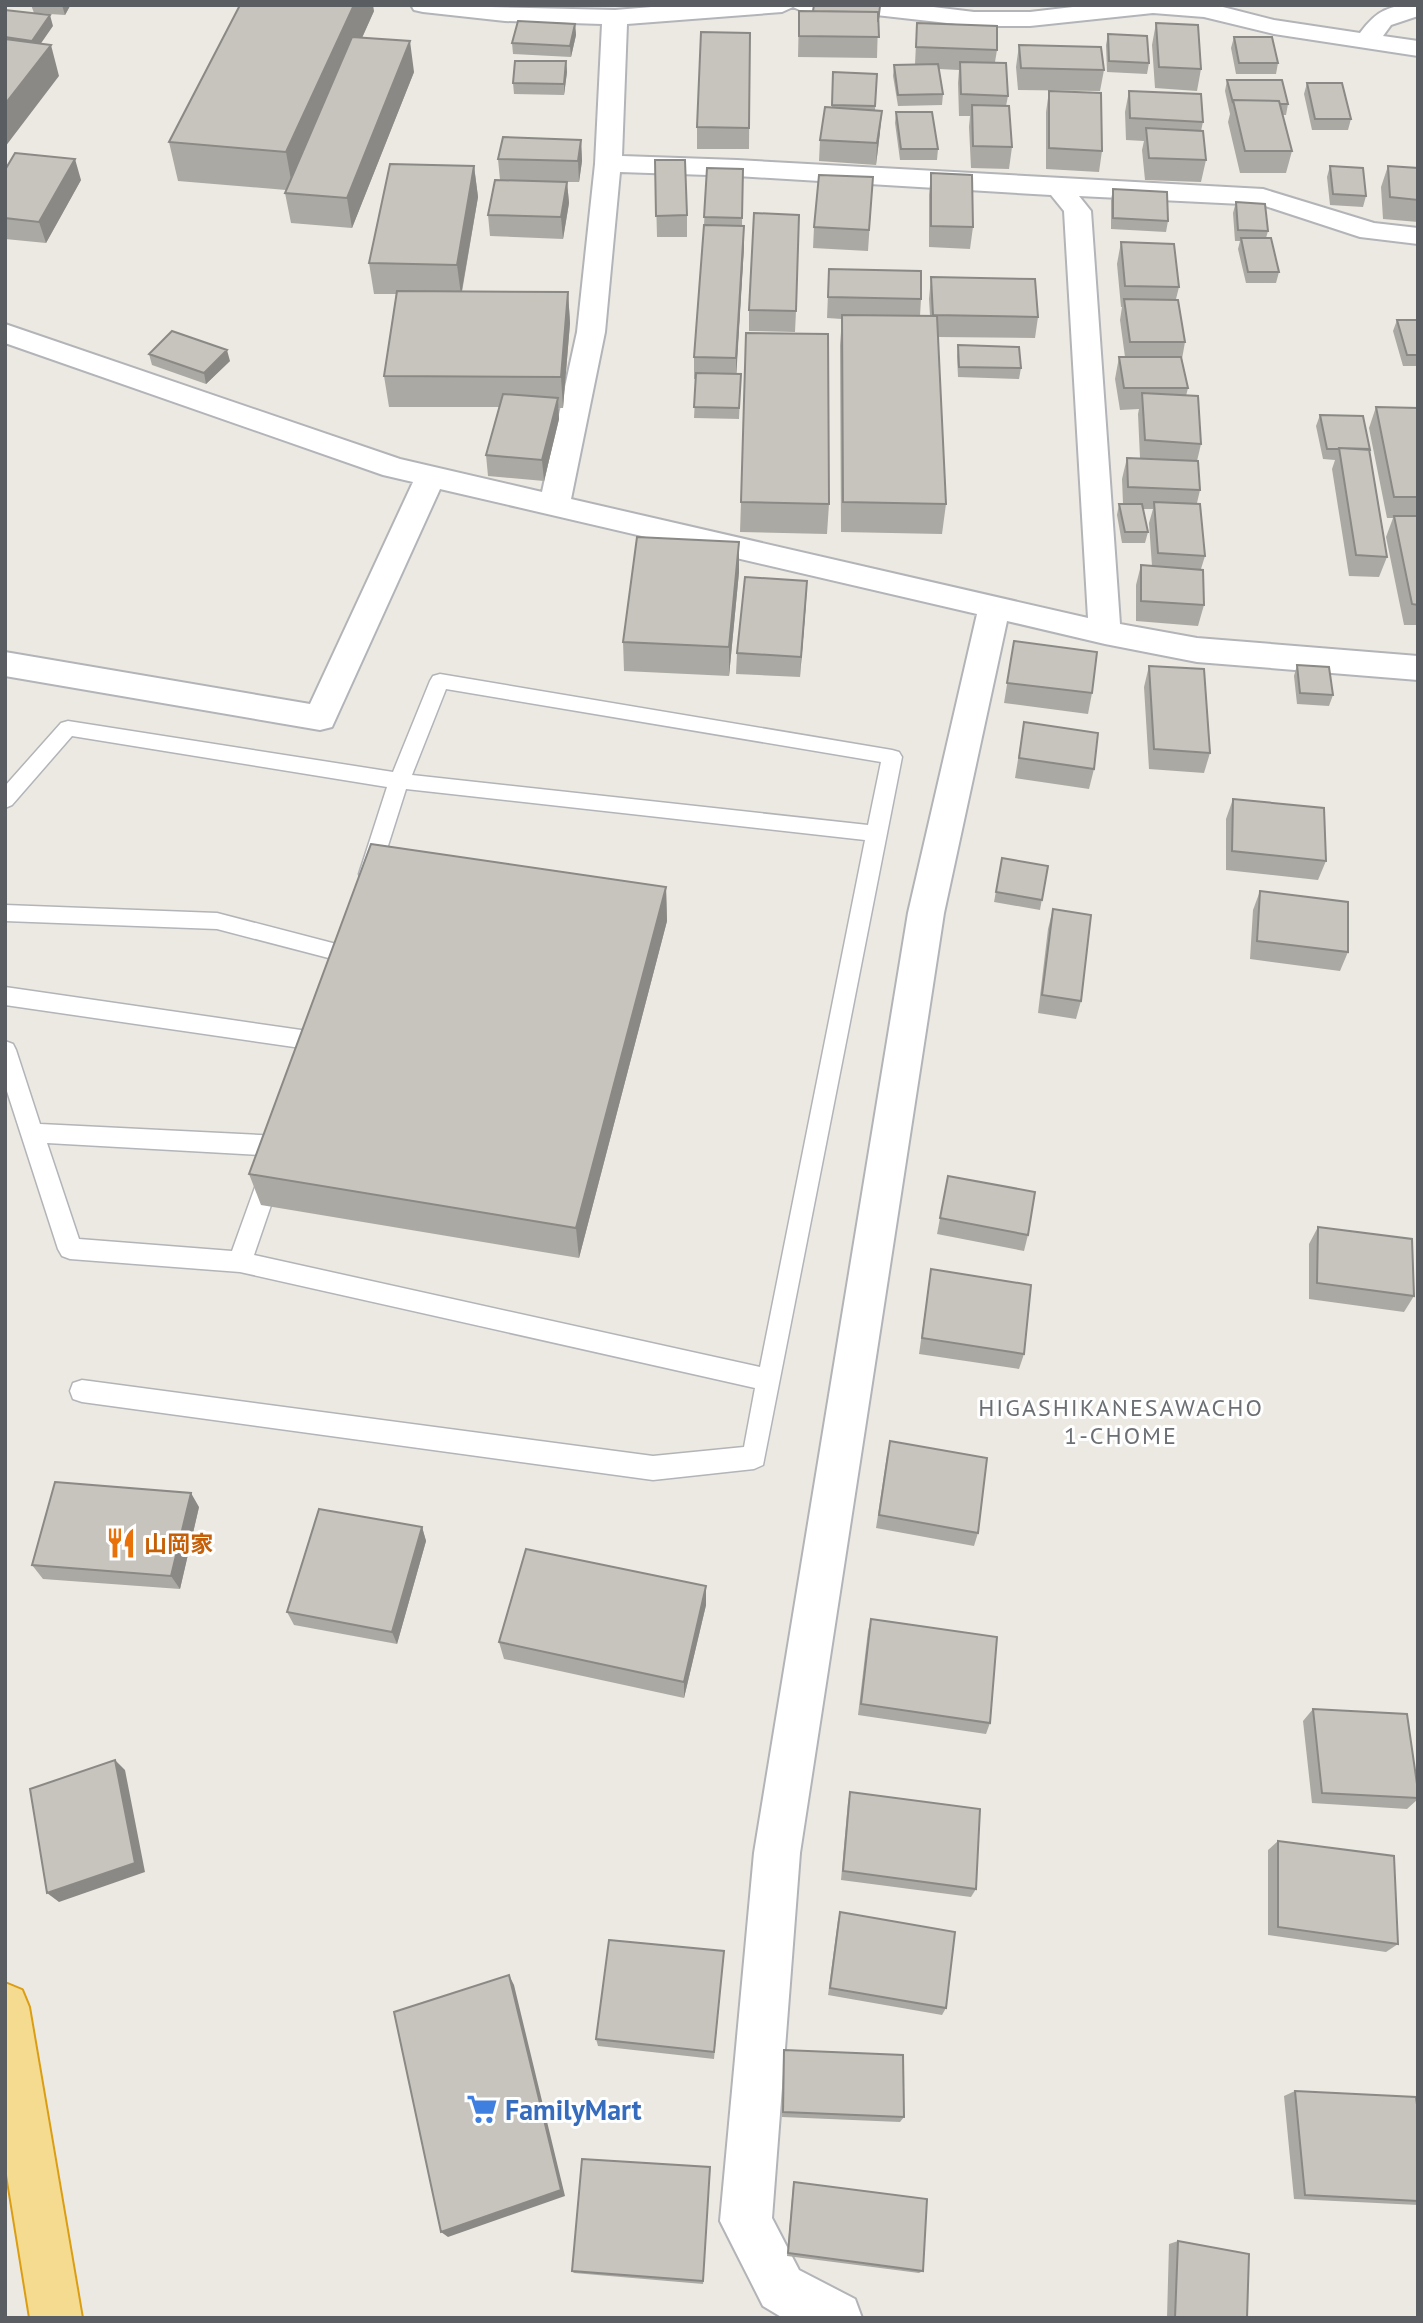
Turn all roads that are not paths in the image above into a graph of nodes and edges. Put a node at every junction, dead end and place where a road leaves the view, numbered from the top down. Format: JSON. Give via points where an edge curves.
{"nodes":[{"id":1,"x":423,"y":5,"type":"edge"},
{"id":2,"x":782,"y":5,"type":"edge"},
{"id":3,"x":804,"y":5,"type":"edge"},
{"id":4,"x":1418,"y":8,"type":"edge"},
{"id":5,"x":615,"y":17,"type":"junction"},
{"id":6,"x":1367,"y":40,"type":"junction"},
{"id":7,"x":1418,"y":49,"type":"edge"},
{"id":8,"x":608,"y":164,"type":"junction"},
{"id":9,"x":1059,"y":187,"type":"junction"},
{"id":10,"x":1418,"y":236,"type":"edge"},
{"id":11,"x":5,"y":333,"type":"edge"},
{"id":12,"x":431,"y":476,"type":"junction"},
{"id":13,"x":554,"y":505,"type":"junction"},
{"id":14,"x":994,"y":608,"type":"junction"},
{"id":15,"x":1105,"y":633,"type":"junction"},
{"id":16,"x":5,"y":664,"type":"edge"},
{"id":17,"x":1418,"y":668,"type":"edge"},
{"id":18,"x":399,"y":781,"type":"junction"},
{"id":19,"x":5,"y":800,"type":"edge"},
{"id":20,"x":877,"y":834,"type":"junction"},
{"id":21,"x":361,"y":901,"type":"edge"},
{"id":22,"x":5,"y":913,"type":"edge"},
{"id":23,"x":352,"y":927,"type":"edge"},
{"id":24,"x":344,"y":954,"type":"junction"},
{"id":25,"x":336,"y":979,"type":"edge"},
{"id":26,"x":5,"y":996,"type":"edge"},
{"id":27,"x":323,"y":1016,"type":"edge"},
{"id":28,"x":315,"y":1041,"type":"junction"},
{"id":29,"x":5,"y":1050,"type":"edge"},
{"id":30,"x":306,"y":1067,"type":"edge"},
{"id":31,"x":288,"y":1120,"type":"edge"},
{"id":32,"x":32,"y":1133,"type":"junction"},
{"id":33,"x":280,"y":1146,"type":"junction"},
{"id":34,"x":240,"y":1262,"type":"junction"},
{"id":35,"x":768,"y":1380,"type":"junction"},
{"id":36,"x":82,"y":1391,"type":"dead end"},
{"id":37,"x":5,"y":2007,"type":"edge"},
{"id":38,"x":55,"y":2318,"type":"edge"},
{"id":39,"x":836,"y":2318,"type":"edge"}],
"edges":[{"from":1,"to":5,"type":"street","via":[[505,14]]},
{"from":2,"to":5,"type":"street"},
{"from":3,"to":6,"type":"street","via":[[974,19],[1030,19],[1153,6],[1204,10],[1274,27]]},
{"from":4,"to":6,"type":"street","via":[[1382,20]]},
{"from":5,"to":8,"type":"street"},
{"from":6,"to":7,"type":"street"},
{"from":8,"to":9,"type":"street"},
{"from":8,"to":13,"type":"street","via":[[591,332]]},
{"from":9,"to":10,"type":"street","via":[[1263,197],[1370,231]]},
{"from":9,"to":15,"type":"street","via":[[1077,211]]},
{"from":11,"to":12,"type":"street","via":[[394,468]]},
{"from":12,"to":13,"type":"street"},
{"from":12,"to":16,"type":"street","via":[[320,718]]},
{"from":13,"to":14,"type":"street"},
{"from":14,"to":15,"type":"street"},
{"from":14,"to":39,"type":"street","via":[[926,913],[777,1853],[747,2221],[782,2288]]},
{"from":15,"to":17,"type":"street","via":[[1197,650]]},
{"from":18,"to":19,"type":"lane","via":[[68,728]]},
{"from":18,"to":20,"type":"lane"},
{"from":18,"to":20,"type":"lane","via":[[440,681],[892,757]]},
{"from":18,"to":21,"type":"lane"},
{"from":20,"to":35,"type":"lane"},
{"from":22,"to":24,"type":"lane","via":[[216,921]]},
{"from":23,"to":24,"type":"lane"},
{"from":24,"to":25,"type":"lane"},
{"from":26,"to":28,"type":"lane"},
{"from":27,"to":28,"type":"lane"},
{"from":28,"to":30,"type":"lane"},
{"from":29,"to":32,"type":"lane"},
{"from":31,"to":33,"type":"lane"},
{"from":32,"to":33,"type":"lane"},
{"from":32,"to":34,"type":"lane","via":[[70,1249]]},
{"from":33,"to":34,"type":"lane"},
{"from":34,"to":35,"type":"lane"},
{"from":35,"to":36,"type":"lane","via":[[754,1457],[653,1468]]},
{"from":37,"to":38,"type":"highway"}]}
